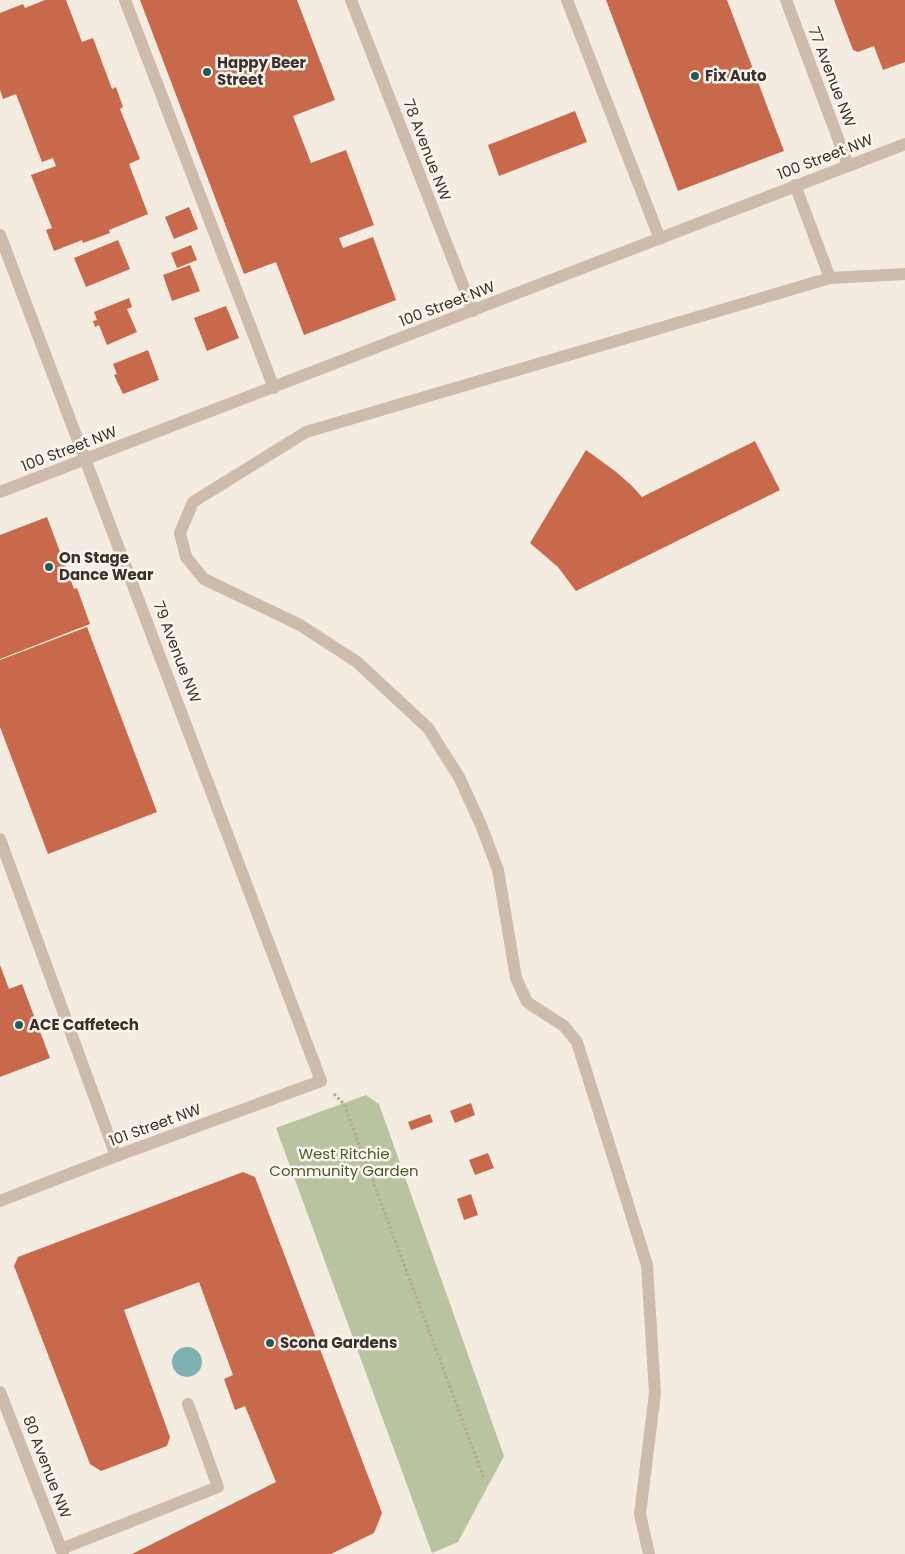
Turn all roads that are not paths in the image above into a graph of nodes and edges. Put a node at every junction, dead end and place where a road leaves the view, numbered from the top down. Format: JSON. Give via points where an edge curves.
{"nodes":[{"id":1,"x":125,"y":0,"type":"edge"},
{"id":2,"x":351,"y":0,"type":"edge"},
{"id":3,"x":567,"y":0,"type":"edge"},
{"id":4,"x":786,"y":0,"type":"edge"},
{"id":5,"x":905,"y":144,"type":"edge"},
{"id":6,"x":848,"y":165,"type":"junction"},
{"id":7,"x":795,"y":185,"type":"junction"},
{"id":8,"x":0,"y":236,"type":"edge"},
{"id":9,"x":660,"y":239,"type":"junction"},
{"id":10,"x":905,"y":274,"type":"edge"},
{"id":11,"x":830,"y":278,"type":"junction"},
{"id":12,"x":473,"y":311,"type":"junction"},
{"id":13,"x":274,"y":388,"type":"junction"},
{"id":14,"x":86,"y":460,"type":"junction"},
{"id":15,"x":0,"y":492,"type":"edge"},
{"id":16,"x":0,"y":839,"type":"edge"},
{"id":17,"x":321,"y":1081,"type":"joint"},
{"id":18,"x":116,"y":1156,"type":"junction"},
{"id":19,"x":0,"y":1201,"type":"edge"},
{"id":20,"x":0,"y":1392,"type":"edge"},
{"id":21,"x":188,"y":1404,"type":"dead end"},
{"id":22,"x":62,"y":1552,"type":"edge"},
{"id":23,"x":649,"y":1554,"type":"edge"}],
"edges":[{"from":1,"to":13,"type":"street"},
{"from":2,"to":12,"type":"street","name":"78 Avenue NW"},
{"from":3,"to":9,"type":"street"},
{"from":4,"to":6,"type":"street","name":"77 Avenue NW"},
{"from":5,"to":6,"type":"street","name":"100 Street NW"},
{"from":6,"to":7,"type":"street","name":"100 Street NW"},
{"from":7,"to":9,"type":"street","name":"100 Street NW"},
{"from":7,"to":11,"type":"street"},
{"from":8,"to":14,"type":"street","name":"79 Avenue NW"},
{"from":9,"to":12,"type":"street","name":"100 Street NW"},
{"from":10,"to":11,"type":"street"},
{"from":11,"to":23,"type":"street","via":[[306,432],[193,502],[180,533],[186,558],[204,579],[300,625],[357,662],[428,728],[459,777],[474,809],[498,870],[516,978],[527,1002],[564,1026],[577,1042],[647,1265],[655,1393],[640,1514]]},
{"from":12,"to":13,"type":"street","name":"100 Street NW"},
{"from":13,"to":14,"type":"street","name":"100 Street NW"},
{"from":14,"to":15,"type":"street","name":"100 Street NW"},
{"from":14,"to":17,"type":"street","name":"79 Avenue NW"},
{"from":16,"to":18,"type":"street"},
{"from":17,"to":18,"type":"street","name":"101 Street NW"},
{"from":18,"to":19,"type":"street","name":"101 Street NW"},
{"from":20,"to":22,"type":"street","name":"80 Avenue NW"},
{"from":21,"to":22,"type":"street","via":[[218,1487]]}]}
